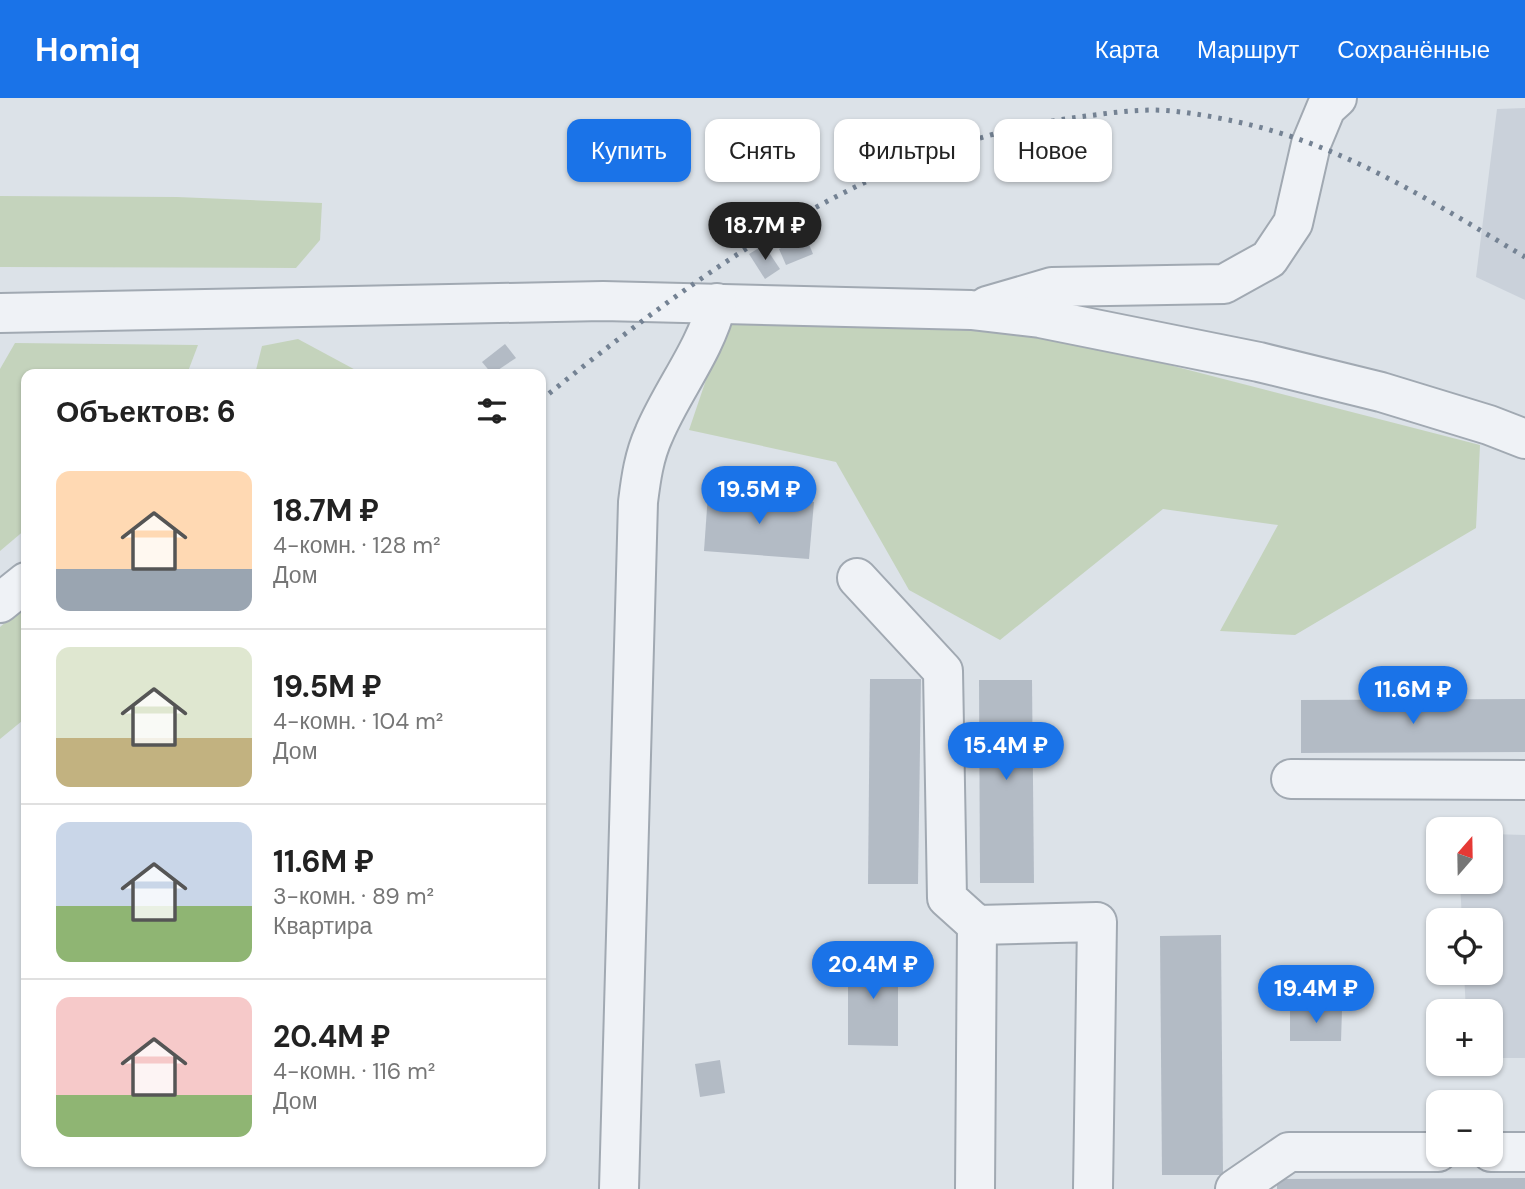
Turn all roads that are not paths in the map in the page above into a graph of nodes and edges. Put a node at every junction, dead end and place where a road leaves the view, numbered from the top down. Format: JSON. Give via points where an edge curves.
{"nodes":[{"id":1,"x":1337,"y":98,"type":"edge"},
{"id":2,"x":717,"y":303,"type":"junction"},
{"id":3,"x":971,"y":310,"type":"junction"},
{"id":4,"x":0,"y":313,"type":"edge"},
{"id":5,"x":1525,"y":439,"type":"edge"},
{"id":6,"x":857,"y":578,"type":"dead end"},
{"id":7,"x":21,"y":586,"type":"edge"},
{"id":8,"x":0,"y":603,"type":"edge"},
{"id":9,"x":1290,"y":779,"type":"dead end"},
{"id":10,"x":1525,"y":779,"type":"edge"},
{"id":11,"x":977,"y":925,"type":"junction"},
{"id":12,"x":1426,"y":1152,"type":"edge"},
{"id":13,"x":1503,"y":1152,"type":"edge"},
{"id":14,"x":1525,"y":1152,"type":"edge"},
{"id":15,"x":619,"y":1189,"type":"edge"},
{"id":16,"x":975,"y":1189,"type":"edge"},
{"id":17,"x":1093,"y":1189,"type":"edge"},
{"id":18,"x":1235,"y":1189,"type":"edge"}],
"edges":[{"from":1,"to":3,"type":"street","via":[[1326,108],[1311,144],[1293,223],[1269,259],[1224,284],[1052,287]]},
{"from":2,"to":3,"type":"street"},
{"from":2,"to":4,"type":"street","via":[[603,300]]},
{"from":2,"to":15,"type":"street","via":[[712,326],[654,433],[641,477]]},
{"from":3,"to":5,"type":"street","via":[[1040,318],[1259,362],[1381,392]]},
{"from":6,"to":11,"type":"street","via":[[943,671],[947,898]]},
{"from":7,"to":8,"type":"street"},
{"from":9,"to":10,"type":"street"},
{"from":11,"to":16,"type":"street"},
{"from":11,"to":17,"type":"street","via":[[1097,922]]},
{"from":12,"to":18,"type":"street","via":[[1289,1152]]},
{"from":13,"to":14,"type":"street"}]}
